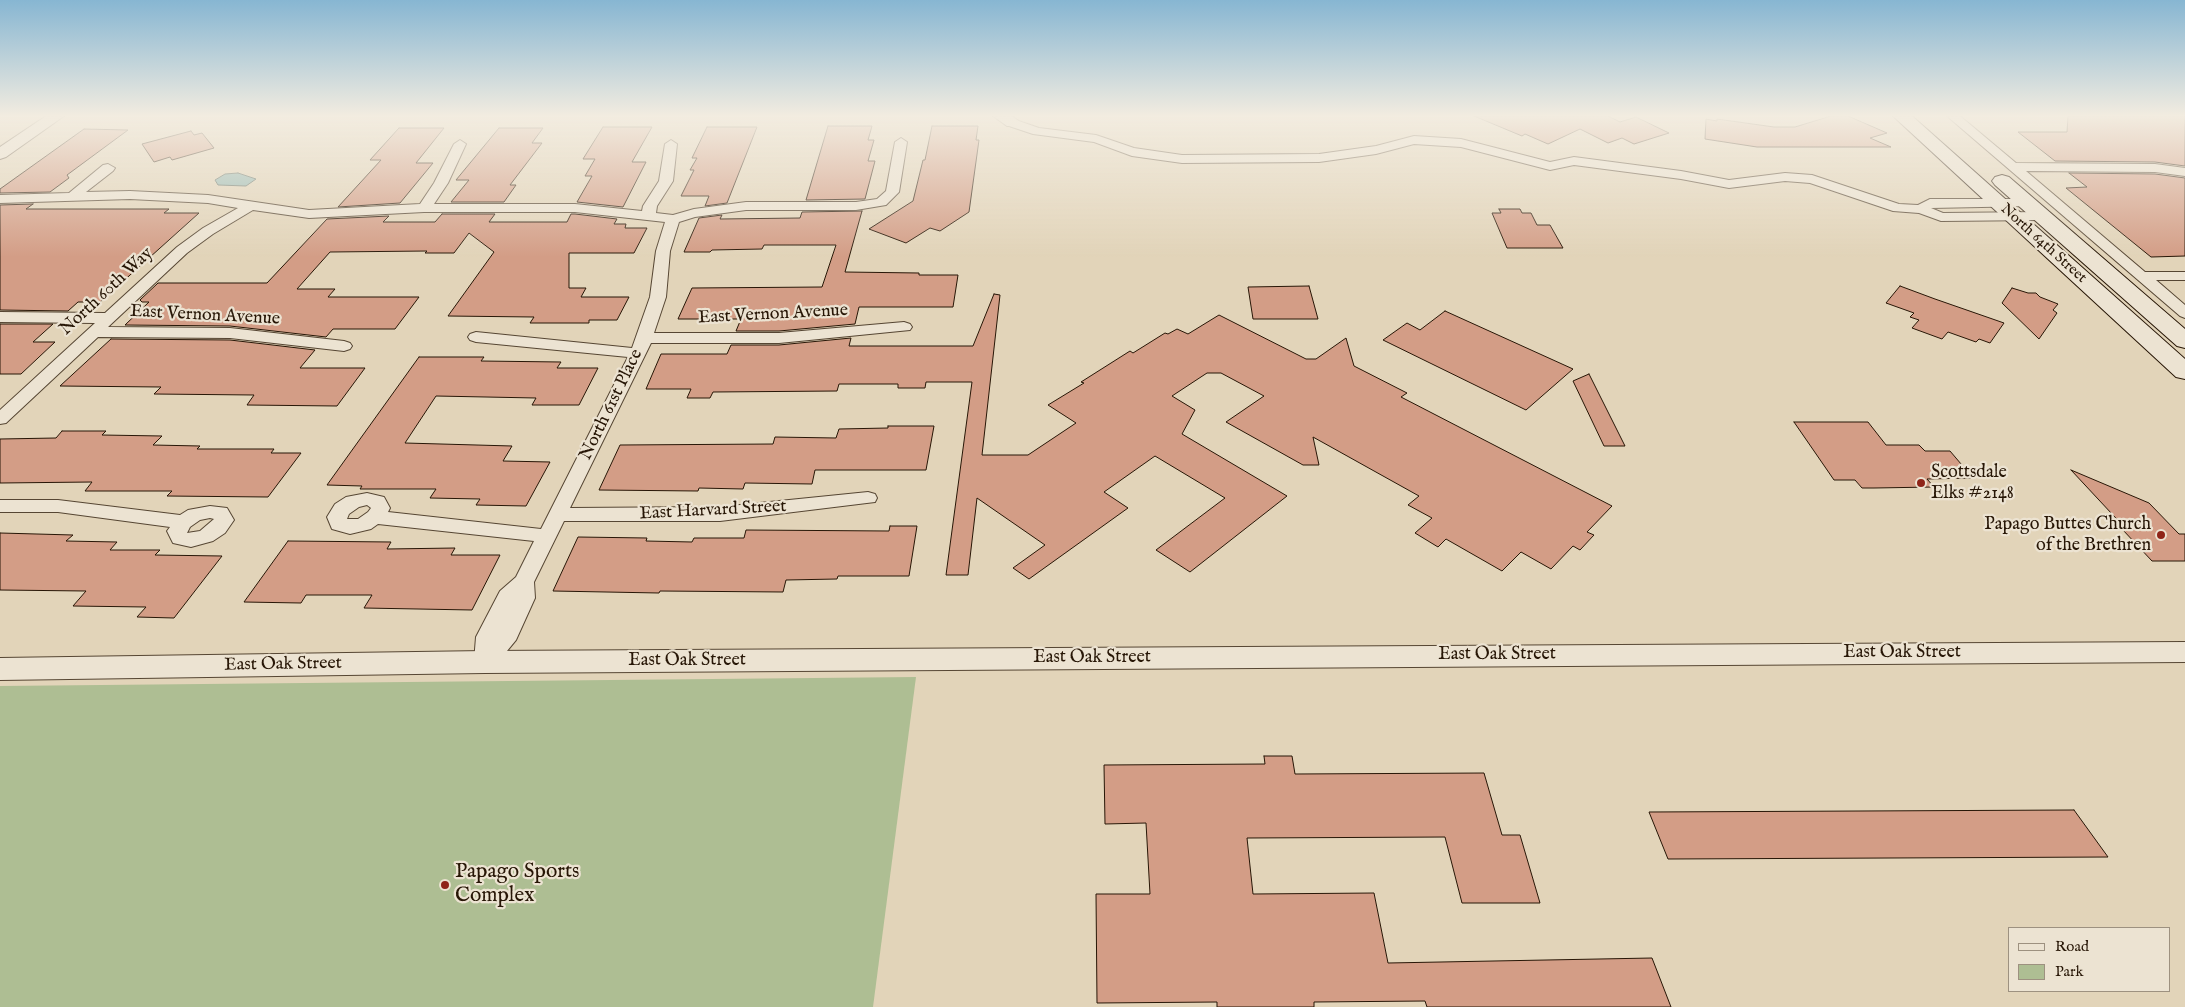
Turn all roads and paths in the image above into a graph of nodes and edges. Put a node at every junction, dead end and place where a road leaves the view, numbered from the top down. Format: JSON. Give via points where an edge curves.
{"nodes":[{"id":1,"x":451,"y":163,"type":"edge"},
{"id":2,"x":668,"y":163,"type":"edge"},
{"id":3,"x":897,"y":163,"type":"edge"},
{"id":4,"x":1538,"y":163,"type":"edge"},
{"id":5,"x":1562,"y":163,"type":"edge"},
{"id":6,"x":1595,"y":163,"type":"edge"},
{"id":7,"x":1961,"y":163,"type":"edge"},
{"id":8,"x":1973,"y":163,"type":"edge"},
{"id":9,"x":2008,"y":163,"type":"edge"},
{"id":10,"x":2013,"y":167,"type":"junction"},
{"id":11,"x":108,"y":168,"type":"dead end"},
{"id":12,"x":2185,"y":172,"type":"edge"},
{"id":13,"x":73,"y":196,"type":"junction"},
{"id":14,"x":0,"y":197,"type":"edge"},
{"id":15,"x":250,"y":206,"type":"junction"},
{"id":16,"x":424,"y":208,"type":"junction"},
{"id":17,"x":1921,"y":209,"type":"junction"},
{"id":18,"x":2020,"y":210,"type":"junction"},
{"id":19,"x":648,"y":216,"type":"junction"},
{"id":20,"x":673,"y":219,"type":"junction"},
{"id":21,"x":2141,"y":276,"type":"junction"},
{"id":22,"x":2185,"y":276,"type":"edge"},
{"id":23,"x":2185,"y":313,"type":"edge"},
{"id":24,"x":0,"y":317,"type":"edge"},
{"id":25,"x":108,"y":318,"type":"junction"},
{"id":26,"x":904,"y":327,"type":"dead end"},
{"id":27,"x":94,"y":332,"type":"junction"},
{"id":28,"x":476,"y":337,"type":"dead end"},
{"id":29,"x":2185,"y":341,"type":"edge"},
{"id":30,"x":344,"y":346,"type":"dead end"},
{"id":31,"x":641,"y":346,"type":"junction"},
{"id":32,"x":2185,"y":372,"type":"edge"},
{"id":33,"x":0,"y":419,"type":"edge"},
{"id":34,"x":868,"y":498,"type":"dead end"},
{"id":35,"x":0,"y":506,"type":"edge"},
{"id":36,"x":557,"y":515,"type":"junction"},
{"id":37,"x":375,"y":517,"type":"dead end"},
{"id":38,"x":183,"y":522,"type":"dead end"},
{"id":39,"x":547,"y":536,"type":"junction"},
{"id":40,"x":2185,"y":652,"type":"edge"},
{"id":41,"x":485,"y":662,"type":"junction"},
{"id":42,"x":0,"y":669,"type":"edge"}],
"edges":[{"from":1,"to":16,"type":"street"},
{"from":2,"to":19,"type":"street","via":[[666,181],[650,206]]},
{"from":3,"to":20,"type":"street","via":[[892,192],[881,202],[856,206],[746,206]]},
{"from":4,"to":5,"type":"street","via":[[1550,166]]},
{"from":6,"to":17,"type":"street","via":[[1729,184],[1785,177],[1812,179],[1898,208]]},
{"from":7,"to":18,"type":"main road","name":"North 64th Street"},
{"from":8,"to":18,"type":"main road","name":"North 64th Street"},
{"from":9,"to":10,"type":"street"},
{"from":10,"to":12,"type":"street","via":[[2155,168]]},
{"from":10,"to":21,"type":"street"},
{"from":11,"to":13,"type":"street"},
{"from":13,"to":14,"type":"street"},
{"from":13,"to":15,"type":"street","via":[[160,196]]},
{"from":15,"to":16,"type":"street","via":[[309,214]]},
{"from":15,"to":25,"type":"street","name":"North 60th Way","via":[[182,250]]},
{"from":16,"to":19,"type":"street","via":[[575,208]]},
{"from":17,"to":18,"type":"street","via":[[1941,217]]},
{"from":17,"to":18,"type":"street","via":[[1930,203]]},
{"from":18,"to":29,"type":"main road","name":"North 64th Street"},
{"from":18,"to":32,"type":"main road","name":"North 64th Street"},
{"from":19,"to":20,"type":"street"},
{"from":20,"to":31,"type":"street","name":"North 61st Place","via":[[663,250],[658,297]]},
{"from":21,"to":22,"type":"street"},
{"from":21,"to":23,"type":"street"},
{"from":24,"to":25,"type":"street","name":"East Vernon Avenue"},
{"from":25,"to":27,"type":"street","name":"North 60th Way"},
{"from":26,"to":31,"type":"street","name":"East Vernon Avenue"},
{"from":27,"to":30,"type":"street","name":"East Vernon Avenue","via":[[230,333]]},
{"from":27,"to":33,"type":"street","name":"North 60th Way"},
{"from":28,"to":31,"type":"street","name":"East Vernon Avenue"},
{"from":31,"to":36,"type":"street","name":"North 61st Place"},
{"from":34,"to":36,"type":"street","name":"East Harvard Street","via":[[720,514]]},
{"from":35,"to":38,"type":"street","via":[[58,506]]},
{"from":36,"to":39,"type":"street","name":"North 61st Place"},
{"from":37,"to":39,"type":"street"},
{"from":39,"to":41,"type":"street","name":"North 61st Place","via":[[524,582],[525,598],[504,640]]},
{"from":40,"to":41,"type":"street","name":"East Oak Street"},
{"from":41,"to":42,"type":"street","name":"East Oak Street"}]}
